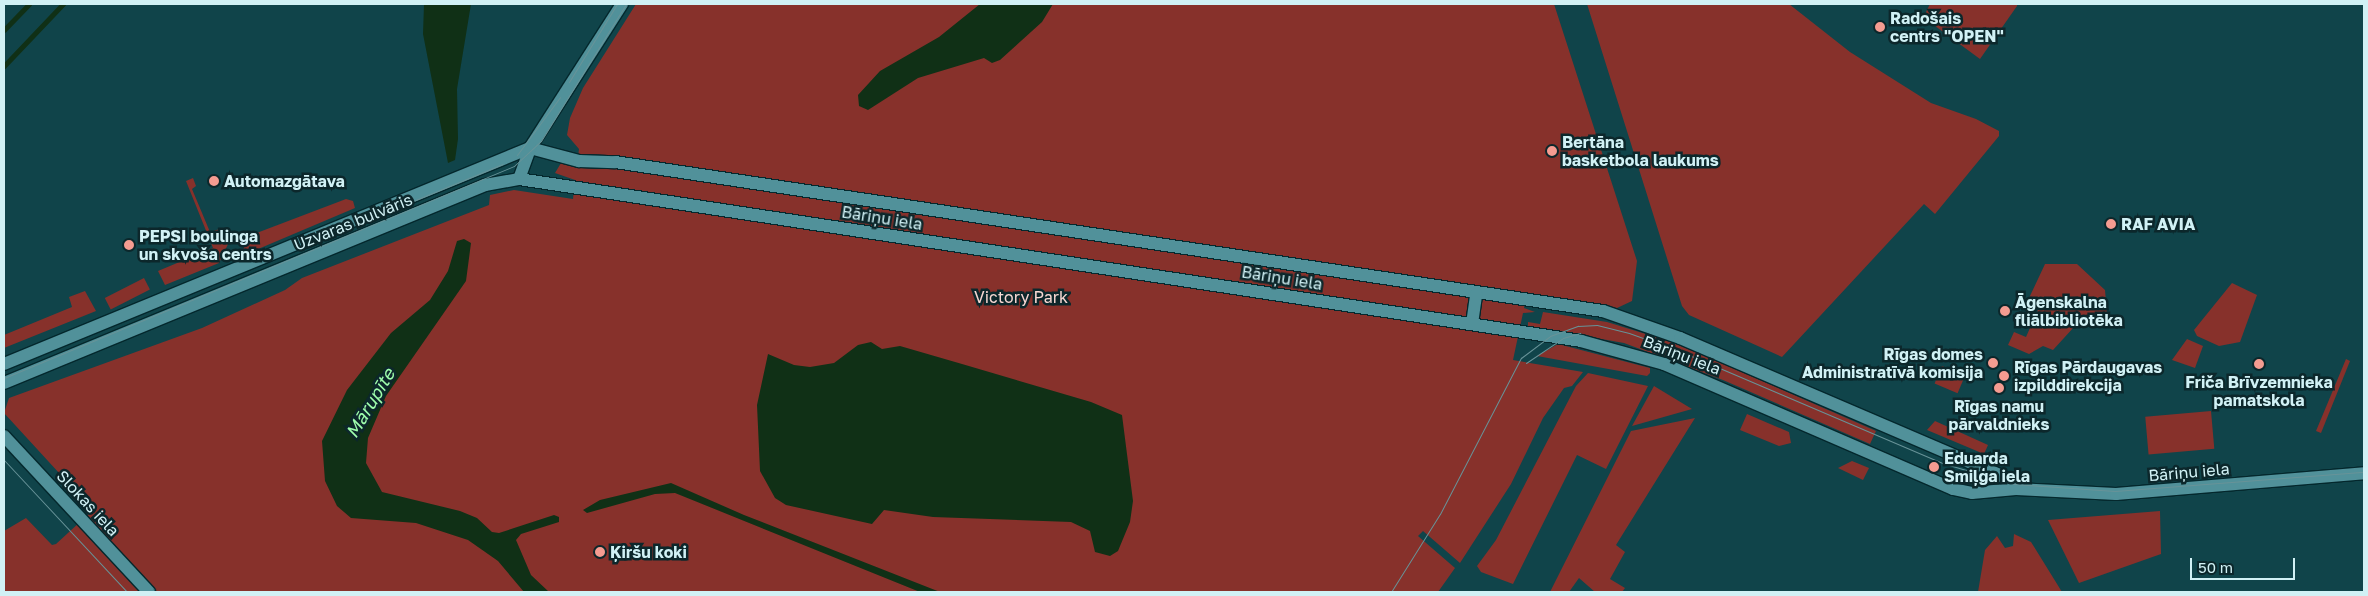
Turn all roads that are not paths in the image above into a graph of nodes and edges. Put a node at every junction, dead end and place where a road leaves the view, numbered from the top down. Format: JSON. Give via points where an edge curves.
{"nodes":[{"id":1,"x":622,"y":4,"type":"edge"},
{"id":2,"x":530,"y":148,"type":"junction"},
{"id":3,"x":519,"y":179,"type":"junction"},
{"id":4,"x":1476,"y":294,"type":"junction"},
{"id":5,"x":1472,"y":324,"type":"junction"},
{"id":6,"x":4,"y":364,"type":"edge"},
{"id":7,"x":4,"y":382,"type":"edge"},
{"id":8,"x":4,"y":436,"type":"edge"},
{"id":9,"x":2364,"y":473,"type":"edge"},
{"id":10,"x":2016,"y":488,"type":"junction"},
{"id":11,"x":149,"y":592,"type":"edge"}],
"edges":[{"from":1,"to":2,"type":"street"},
{"from":2,"to":3,"type":"street"},
{"from":2,"to":4,"type":"street","name":"Bāriņu iela","via":[[579,160],[615,162]]},
{"from":2,"to":6,"type":"street","name":"Uzvaras bulvāris"},
{"from":3,"to":5,"type":"street","name":"Bāriņu iela"},
{"from":3,"to":7,"type":"street","name":"Uzvaras bulvāris","via":[[485,185]]},
{"from":4,"to":5,"type":"street"},
{"from":4,"to":10,"type":"street","name":"Bāriņu iela","via":[[1575,305],[1680,338],[2002,476]]},
{"from":5,"to":10,"type":"street","name":"Bāriņu iela","via":[[1581,340],[1650,359],[1953,489],[1972,493]]},
{"from":8,"to":11,"type":"street","name":"Slokas iela"},
{"from":9,"to":10,"type":"street","name":"Bāriņu iela","via":[[2116,494]]}]}
